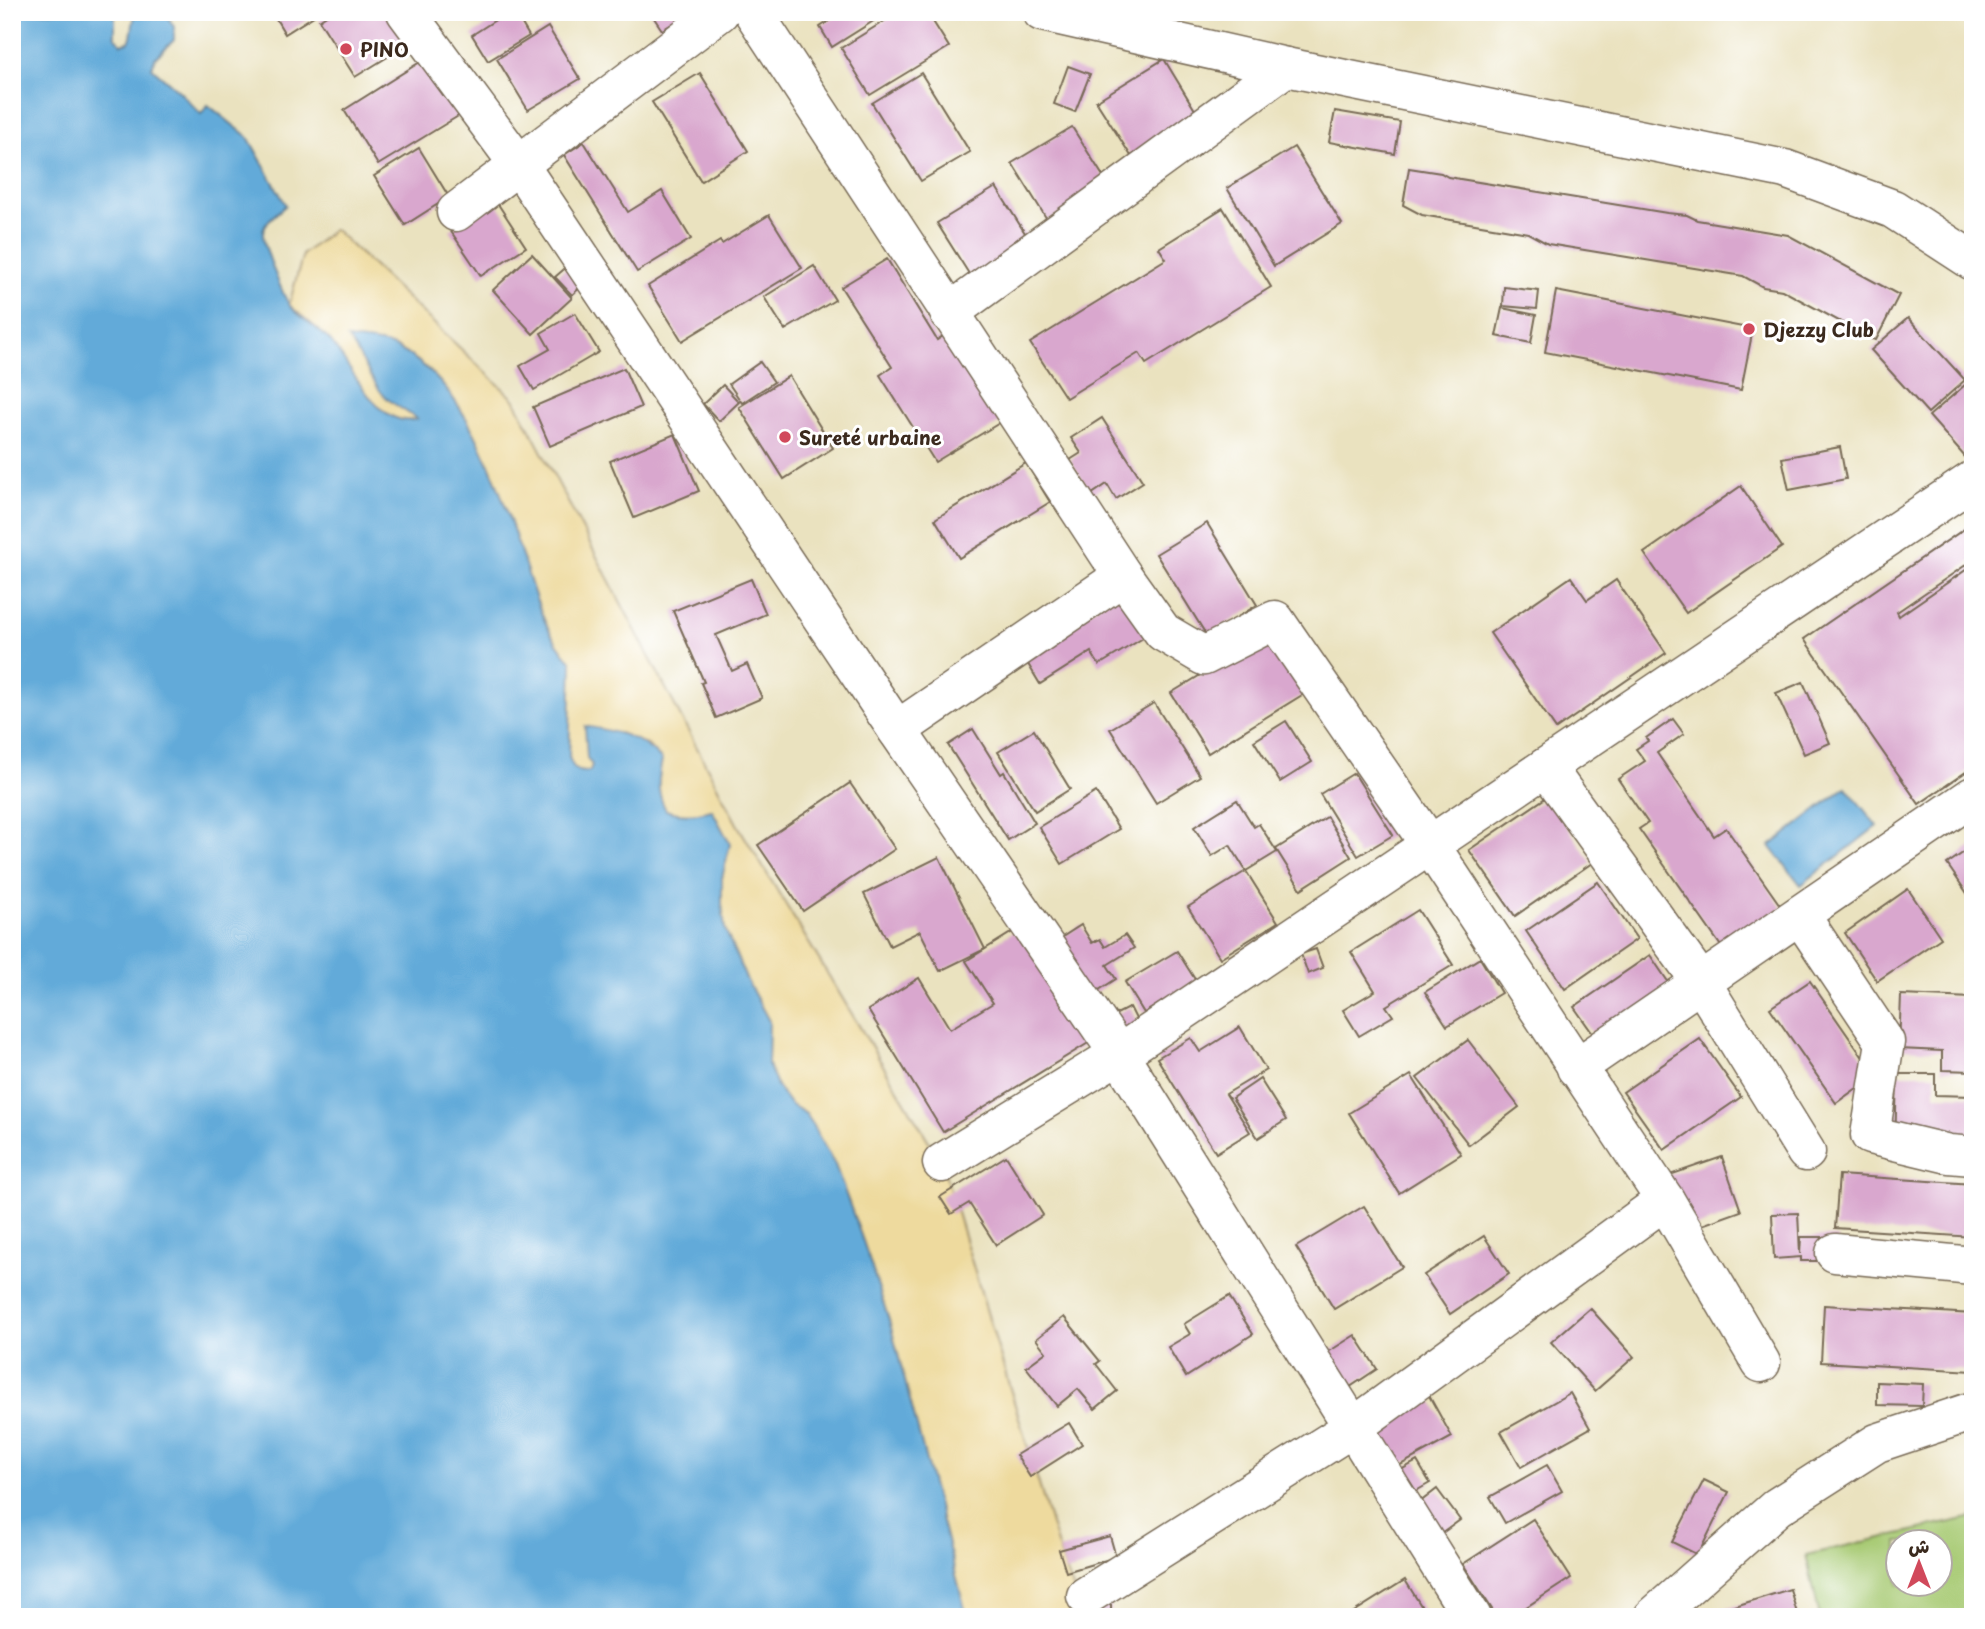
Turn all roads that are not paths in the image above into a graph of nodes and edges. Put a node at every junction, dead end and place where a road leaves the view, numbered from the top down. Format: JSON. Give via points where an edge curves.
{"nodes":[{"id":1,"x":406,"y":12,"type":"edge"},
{"id":2,"x":720,"y":12,"type":"edge"},
{"id":3,"x":753,"y":12,"type":"edge"},
{"id":4,"x":1042,"y":12,"type":"edge"},
{"id":5,"x":1286,"y":67,"type":"junction"},
{"id":6,"x":519,"y":165,"type":"junction"},
{"id":7,"x":456,"y":212,"type":"dead end"},
{"id":8,"x":1973,"y":261,"type":"edge"},
{"id":9,"x":950,"y":313,"type":"junction"},
{"id":10,"x":1973,"y":480,"type":"edge"},
{"id":11,"x":1123,"y":576,"type":"junction"},
{"id":12,"x":897,"y":730,"type":"junction"},
{"id":13,"x":1546,"y":767,"type":"junction"},
{"id":14,"x":1973,"y":796,"type":"edge"},
{"id":15,"x":1430,"y":845,"type":"junction"},
{"id":16,"x":1800,"y":915,"type":"junction"},
{"id":17,"x":1702,"y":982,"type":"junction"},
{"id":18,"x":1119,"y":1054,"type":"junction"},
{"id":19,"x":1576,"y":1068,"type":"junction"},
{"id":20,"x":1806,"y":1152,"type":"dead end"},
{"id":21,"x":1973,"y":1156,"type":"edge"},
{"id":22,"x":942,"y":1163,"type":"dead end"},
{"id":23,"x":1665,"y":1200,"type":"junction"},
{"id":24,"x":1835,"y":1253,"type":"dead end"},
{"id":25,"x":1973,"y":1266,"type":"edge"},
{"id":26,"x":1761,"y":1363,"type":"dead end"},
{"id":27,"x":1973,"y":1411,"type":"edge"},
{"id":28,"x":1352,"y":1428,"type":"junction"},
{"id":29,"x":1086,"y":1596,"type":"dead end"},
{"id":30,"x":1472,"y":1617,"type":"edge"},
{"id":31,"x":1653,"y":1617,"type":"edge"}],
"edges":[{"from":1,"to":6,"type":"street"},
{"from":2,"to":6,"type":"street"},
{"from":3,"to":9,"type":"street"},
{"from":4,"to":5,"type":"street"},
{"from":5,"to":8,"type":"street","via":[[1785,169],[1893,209]]},
{"from":5,"to":9,"type":"street"},
{"from":6,"to":7,"type":"street"},
{"from":6,"to":12,"type":"street"},
{"from":9,"to":11,"type":"street"},
{"from":10,"to":13,"type":"street"},
{"from":11,"to":12,"type":"street"},
{"from":11,"to":15,"type":"street","via":[[1163,632],[1204,656],[1275,620]]},
{"from":12,"to":18,"type":"street"},
{"from":13,"to":15,"type":"street"},
{"from":13,"to":17,"type":"street"},
{"from":14,"to":16,"type":"street"},
{"from":15,"to":18,"type":"street"},
{"from":15,"to":19,"type":"street"},
{"from":16,"to":17,"type":"street"},
{"from":16,"to":21,"type":"street","via":[[1885,1042],[1870,1135]]},
{"from":17,"to":19,"type":"street"},
{"from":17,"to":20,"type":"street"},
{"from":18,"to":22,"type":"street"},
{"from":18,"to":28,"type":"street"},
{"from":19,"to":23,"type":"street"},
{"from":23,"to":26,"type":"street"},
{"from":23,"to":28,"type":"street"},
{"from":24,"to":25,"type":"street"},
{"from":27,"to":31,"type":"street","via":[[1877,1443],[1777,1507]]},
{"from":28,"to":29,"type":"street"},
{"from":28,"to":30,"type":"street"}]}
